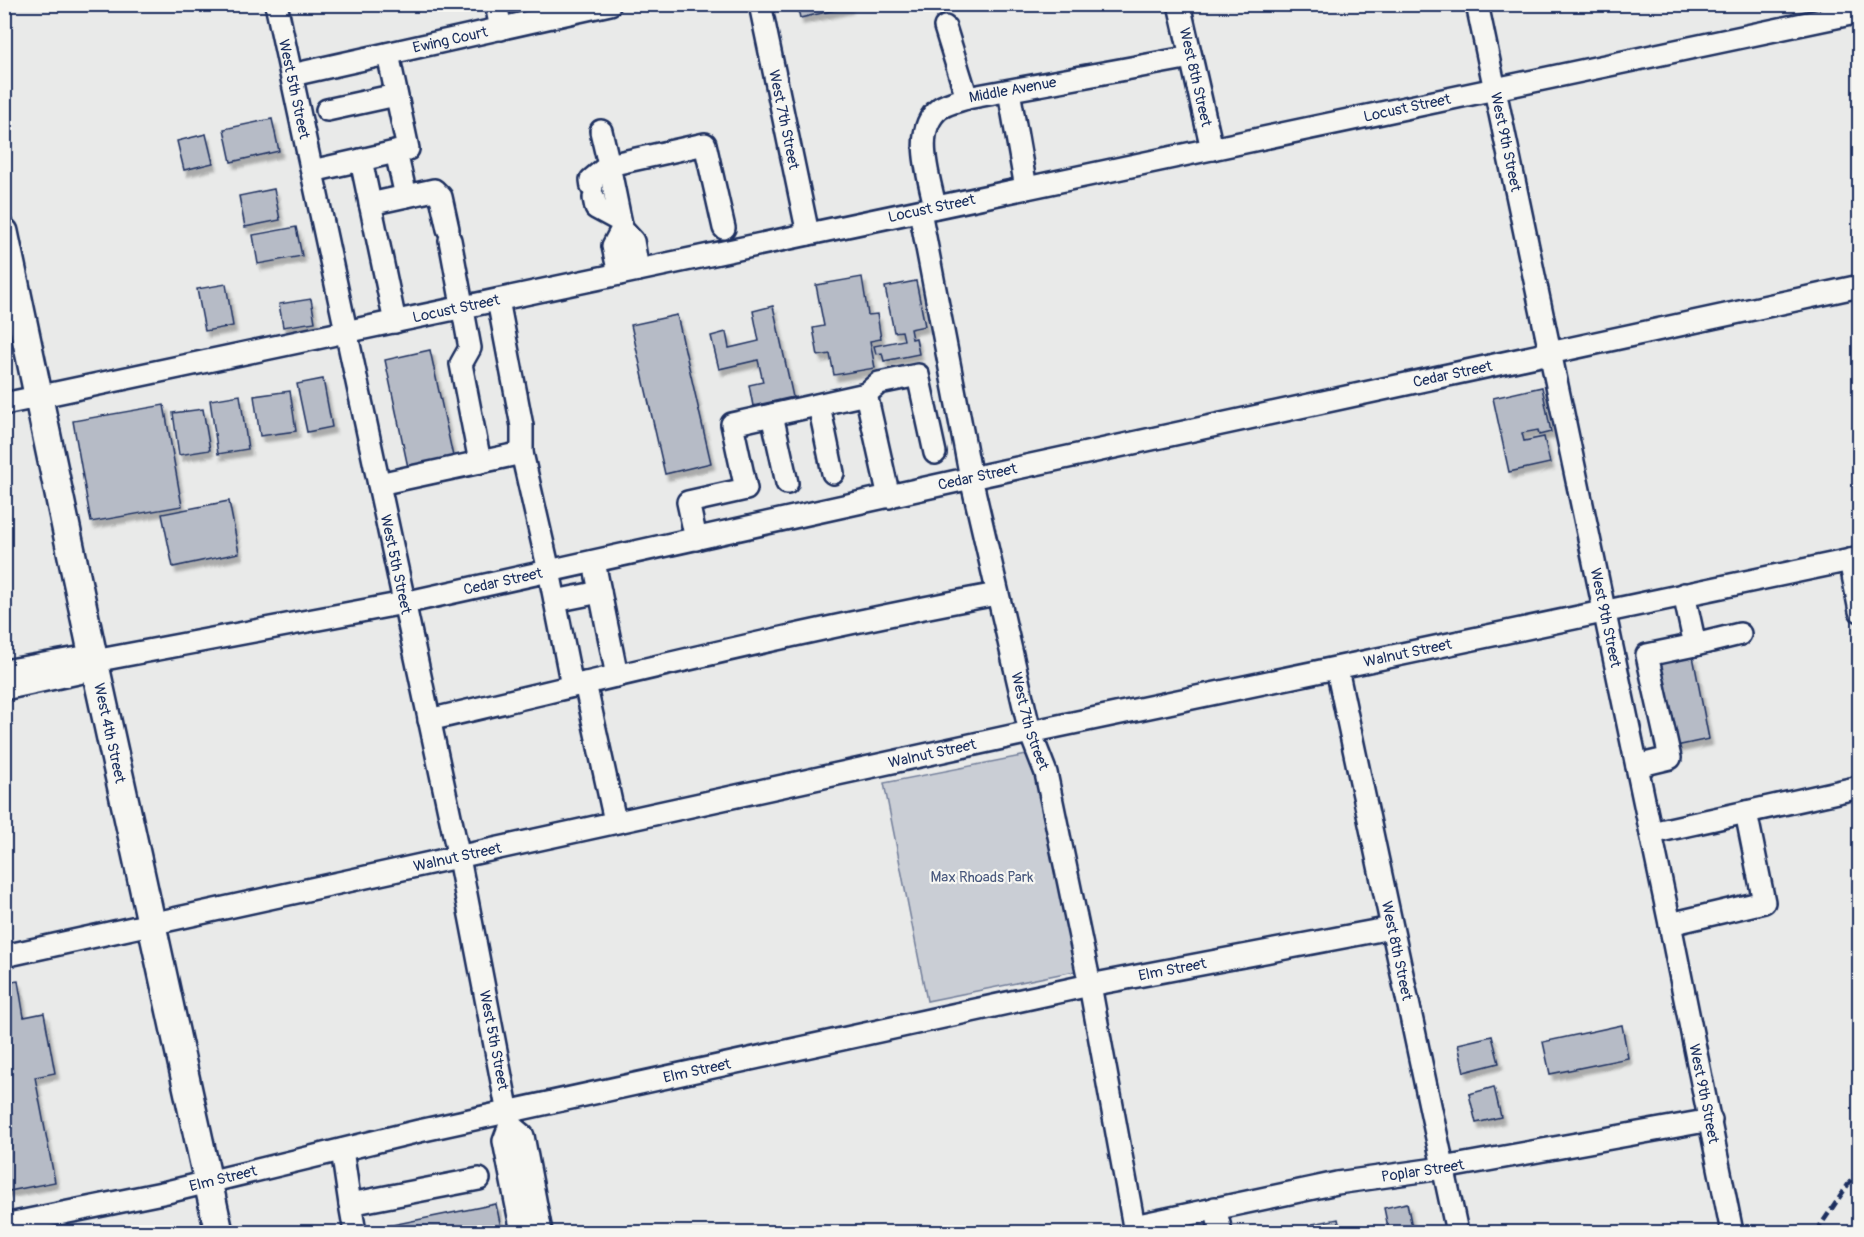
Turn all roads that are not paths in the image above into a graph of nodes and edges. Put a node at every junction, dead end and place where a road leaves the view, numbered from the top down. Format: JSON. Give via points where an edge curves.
{"nodes":[{"id":1,"x":276,"y":4,"type":"edge"},
{"id":2,"x":496,"y":4,"type":"edge"},
{"id":3,"x":610,"y":4,"type":"edge"},
{"id":4,"x":760,"y":4,"type":"edge"},
{"id":5,"x":1179,"y":4,"type":"edge"},
{"id":6,"x":1477,"y":4,"type":"edge"},
{"id":7,"x":587,"y":7,"type":"edge"},
{"id":8,"x":556,"y":10,"type":"edge"},
{"id":9,"x":1860,"y":12,"type":"edge"},
{"id":10,"x":945,"y":27,"type":"dead end"},
{"id":11,"x":501,"y":29,"type":"junction"},
{"id":12,"x":388,"y":54,"type":"junction"},
{"id":13,"x":1191,"y":57,"type":"junction"},
{"id":14,"x":292,"y":75,"type":"junction"},
{"id":15,"x":1493,"y":89,"type":"junction"},
{"id":16,"x":1009,"y":91,"type":"junction"},
{"id":17,"x":396,"y":95,"type":"junction"},
{"id":18,"x":967,"y":98,"type":"junction"},
{"id":19,"x":327,"y":110,"type":"dead end"},
{"id":20,"x":601,"y":131,"type":"dead end"},
{"id":21,"x":1212,"y":149,"type":"junction"},
{"id":22,"x":396,"y":152,"type":"junction"},
{"id":23,"x":361,"y":160,"type":"junction"},
{"id":24,"x":609,"y":165,"type":"junction"},
{"id":25,"x":312,"y":171,"type":"junction"},
{"id":26,"x":1026,"y":188,"type":"junction"},
{"id":27,"x":406,"y":196,"type":"junction"},
{"id":28,"x":370,"y":204,"type":"junction"},
{"id":29,"x":928,"y":209,"type":"junction"},
{"id":30,"x":621,"y":225,"type":"junction"},
{"id":31,"x":724,"y":228,"type":"dead end"},
{"id":32,"x":4,"y":232,"type":"edge"},
{"id":33,"x":808,"y":234,"type":"junction"},
{"id":34,"x":629,"y":272,"type":"junction"},
{"id":35,"x":1860,"y":286,"type":"edge"},
{"id":36,"x":498,"y":300,"type":"junction"},
{"id":37,"x":464,"y":308,"type":"junction"},
{"id":38,"x":395,"y":322,"type":"junction"},
{"id":39,"x":346,"y":332,"type":"junction"},
{"id":40,"x":1550,"y":353,"type":"junction"},
{"id":41,"x":866,"y":394,"type":"junction"},
{"id":42,"x":38,"y":397,"type":"junction"},
{"id":43,"x":4,"y":404,"type":"edge"},
{"id":44,"x":819,"y":405,"type":"junction"},
{"id":45,"x":772,"y":415,"type":"junction"},
{"id":46,"x":522,"y":453,"type":"junction"},
{"id":47,"x":935,"y":453,"type":"dead end"},
{"id":48,"x":480,"y":462,"type":"junction"},
{"id":49,"x":833,"y":473,"type":"dead end"},
{"id":50,"x":970,"y":478,"type":"junction"},
{"id":51,"x":787,"y":483,"type":"dead end"},
{"id":52,"x":379,"y":484,"type":"junction"},
{"id":53,"x":889,"y":497,"type":"junction"},
{"id":54,"x":696,"y":539,"type":"junction"},
{"id":55,"x":1855,"y":559,"type":"edge"},
{"id":56,"x":594,"y":562,"type":"junction"},
{"id":57,"x":549,"y":572,"type":"junction"},
{"id":58,"x":600,"y":592,"type":"junction"},
{"id":59,"x":997,"y":594,"type":"junction"},
{"id":60,"x":1684,"y":594,"type":"junction"},
{"id":61,"x":555,"y":601,"type":"junction"},
{"id":62,"x":404,"y":603,"type":"junction"},
{"id":63,"x":1604,"y":611,"type":"junction"},
{"id":64,"x":1860,"y":611,"type":"edge"},
{"id":65,"x":1740,"y":634,"type":"dead end"},
{"id":66,"x":1695,"y":645,"type":"junction"},
{"id":67,"x":94,"y":661,"type":"junction"},
{"id":68,"x":1337,"y":669,"type":"junction"},
{"id":69,"x":4,"y":671,"type":"edge"},
{"id":70,"x":618,"y":676,"type":"junction"},
{"id":71,"x":579,"y":685,"type":"junction"},
{"id":72,"x":4,"y":689,"type":"edge"},
{"id":73,"x":429,"y":720,"type":"junction"},
{"id":74,"x":1029,"y":732,"type":"junction"},
{"id":75,"x":1637,"y":766,"type":"junction"},
{"id":76,"x":1860,"y":788,"type":"edge"},
{"id":77,"x":1746,"y":812,"type":"junction"},
{"id":78,"x":615,"y":821,"type":"junction"},
{"id":79,"x":1651,"y":833,"type":"junction"},
{"id":80,"x":459,"y":858,"type":"junction"},
{"id":81,"x":153,"y":924,"type":"junction"},
{"id":82,"x":1670,"y":924,"type":"junction"},
{"id":83,"x":1391,"y":928,"type":"junction"},
{"id":84,"x":4,"y":956,"type":"edge"},
{"id":85,"x":1090,"y":985,"type":"junction"},
{"id":86,"x":509,"y":1119,"type":"junction"},
{"id":87,"x":1711,"y":1120,"type":"junction"},
{"id":88,"x":342,"y":1150,"type":"junction"},
{"id":89,"x":1443,"y":1168,"type":"junction"},
{"id":90,"x":479,"y":1179,"type":"dead end"},
{"id":91,"x":208,"y":1182,"type":"junction"},
{"id":92,"x":350,"y":1204,"type":"junction"},
{"id":93,"x":1215,"y":1208,"type":"junction"},
{"id":94,"x":4,"y":1226,"type":"edge"},
{"id":95,"x":1135,"y":1229,"type":"edge"},
{"id":96,"x":219,"y":1233,"type":"edge"},
{"id":97,"x":355,"y":1233,"type":"edge"},
{"id":98,"x":522,"y":1233,"type":"edge"},
{"id":99,"x":541,"y":1233,"type":"edge"},
{"id":100,"x":1221,"y":1233,"type":"edge"},
{"id":101,"x":1457,"y":1233,"type":"edge"},
{"id":102,"x":1732,"y":1233,"type":"edge"}],
"edges":[{"from":1,"to":14,"type":"street","name":"West 5th Street"},
{"from":2,"to":11,"type":"street"},
{"from":3,"to":7,"type":"street","name":"Ewing Court"},
{"from":4,"to":33,"type":"street","name":"West 7th Street"},
{"from":5,"to":13,"type":"street","name":"West 8th Street"},
{"from":6,"to":15,"type":"street","name":"West 9th Street"},
{"from":7,"to":8,"type":"street","name":"Ewing Court"},
{"from":8,"to":11,"type":"street","name":"Ewing Court"},
{"from":9,"to":15,"type":"street","name":"Locust Street"},
{"from":10,"to":18,"type":"street"},
{"from":11,"to":12,"type":"street","name":"Ewing Court"},
{"from":12,"to":14,"type":"street","name":"Ewing Court"},
{"from":12,"to":17,"type":"street"},
{"from":13,"to":16,"type":"street","name":"Middle Avenue"},
{"from":13,"to":21,"type":"street","name":"West 8th Street"},
{"from":14,"to":25,"type":"street","name":"West 5th Street"},
{"from":15,"to":21,"type":"street","name":"Locust Street"},
{"from":15,"to":40,"type":"street","name":"West 9th Street"},
{"from":16,"to":18,"type":"street","name":"Middle Avenue"},
{"from":16,"to":26,"type":"street"},
{"from":17,"to":19,"type":"street"},
{"from":17,"to":22,"type":"street","via":[[408,149]]},
{"from":18,"to":29,"type":"street","name":"Middle Avenue","via":[[942,107],[926,131]]},
{"from":20,"to":24,"type":"street"},
{"from":21,"to":26,"type":"street","name":"Locust Street"},
{"from":22,"to":23,"type":"street"},
{"from":22,"to":27,"type":"street"},
{"from":23,"to":25,"type":"street"},
{"from":23,"to":28,"type":"street"},
{"from":24,"to":30,"type":"street"},
{"from":24,"to":30,"type":"street","via":[[591,180],[596,208]]},
{"from":24,"to":31,"type":"street","via":[[705,144]]},
{"from":25,"to":39,"type":"street","name":"West 5th Street"},
{"from":26,"to":29,"type":"street","name":"Locust Street"},
{"from":27,"to":28,"type":"street"},
{"from":27,"to":37,"type":"street","via":[[435,190],[441,197]]},
{"from":28,"to":38,"type":"street"},
{"from":29,"to":33,"type":"street","name":"Locust Street"},
{"from":29,"to":50,"type":"street","name":"West 7th Street"},
{"from":30,"to":34,"type":"street","via":[[633,240]]},
{"from":32,"to":42,"type":"main road","name":"West 4th Street"},
{"from":33,"to":34,"type":"street","name":"Locust Street"},
{"from":34,"to":36,"type":"street","name":"Locust Street"},
{"from":35,"to":40,"type":"street","name":"Cedar Street"},
{"from":36,"to":37,"type":"street","name":"Locust Street"},
{"from":36,"to":46,"type":"street","via":[[522,426]]},
{"from":37,"to":38,"type":"street","name":"Locust Street"},
{"from":37,"to":48,"type":"street","via":[[470,348],[461,364]]},
{"from":38,"to":39,"type":"street","name":"Locust Street"},
{"from":39,"to":42,"type":"street","name":"Locust Street"},
{"from":39,"to":52,"type":"street","name":"West 5th Street"},
{"from":40,"to":50,"type":"street","name":"Cedar Street"},
{"from":40,"to":63,"type":"street","name":"West 9th Street"},
{"from":41,"to":44,"type":"street"},
{"from":41,"to":47,"type":"street","via":[[879,383],[918,375]]},
{"from":41,"to":53,"type":"street"},
{"from":42,"to":43,"type":"street","name":"Locust Street"},
{"from":42,"to":67,"type":"main road","name":"West 4th Street"},
{"from":44,"to":45,"type":"street"},
{"from":44,"to":49,"type":"street"},
{"from":45,"to":51,"type":"street"},
{"from":45,"to":54,"type":"street","via":[[732,424],[746,489],[688,502]]},
{"from":46,"to":48,"type":"street"},
{"from":46,"to":57,"type":"street"},
{"from":48,"to":52,"type":"street"},
{"from":50,"to":53,"type":"street","name":"Cedar Street"},
{"from":50,"to":59,"type":"street","name":"West 7th Street"},
{"from":52,"to":62,"type":"street","name":"West 5th Street"},
{"from":53,"to":54,"type":"street","name":"Cedar Street"},
{"from":54,"to":56,"type":"street","name":"Cedar Street"},
{"from":55,"to":60,"type":"street","name":"Walnut Street"},
{"from":55,"to":64,"type":"street"},
{"from":56,"to":57,"type":"street","name":"Cedar Street"},
{"from":56,"to":58,"type":"street"},
{"from":57,"to":61,"type":"street"},
{"from":57,"to":62,"type":"street","name":"Cedar Street"},
{"from":58,"to":61,"type":"street"},
{"from":58,"to":70,"type":"street"},
{"from":59,"to":70,"type":"street","via":[[754,643]]},
{"from":59,"to":74,"type":"street","name":"West 7th Street"},
{"from":60,"to":63,"type":"street","name":"Walnut Street"},
{"from":60,"to":66,"type":"street"},
{"from":61,"to":71,"type":"street"},
{"from":62,"to":67,"type":"street","name":"Cedar Street"},
{"from":62,"to":73,"type":"street","name":"West 5th Street"},
{"from":63,"to":68,"type":"street","name":"Walnut Street"},
{"from":63,"to":75,"type":"street","name":"West 9th Street"},
{"from":65,"to":66,"type":"street"},
{"from":66,"to":75,"type":"street","via":[[1647,655],[1670,758]]},
{"from":67,"to":69,"type":"street","name":"Cedar Street","via":[[78,658]]},
{"from":67,"to":72,"type":"street","name":"Cedar Street","via":[[78,673]]},
{"from":67,"to":81,"type":"main road","name":"West 4th Street"},
{"from":68,"to":74,"type":"street","name":"Walnut Street"},
{"from":68,"to":83,"type":"street","name":"West 8th Street"},
{"from":70,"to":71,"type":"street"},
{"from":71,"to":73,"type":"street"},
{"from":71,"to":78,"type":"street"},
{"from":73,"to":80,"type":"street","name":"West 5th Street"},
{"from":74,"to":78,"type":"street","name":"Walnut Street"},
{"from":74,"to":85,"type":"street","name":"West 7th Street","via":[[1046,773]]},
{"from":75,"to":79,"type":"street","name":"West 9th Street"},
{"from":76,"to":77,"type":"street"},
{"from":77,"to":79,"type":"street"},
{"from":77,"to":82,"type":"street","via":[[1764,902]]},
{"from":78,"to":80,"type":"street","name":"Walnut Street"},
{"from":79,"to":82,"type":"street","name":"West 9th Street"},
{"from":80,"to":81,"type":"street","name":"Walnut Street"},
{"from":80,"to":86,"type":"street","name":"West 5th Street"},
{"from":81,"to":84,"type":"street","name":"Walnut Street"},
{"from":81,"to":91,"type":"main road","name":"West 4th Street"},
{"from":82,"to":87,"type":"street","name":"West 9th Street"},
{"from":83,"to":85,"type":"street","name":"Elm Street"},
{"from":83,"to":89,"type":"street","name":"West 8th Street"},
{"from":85,"to":86,"type":"street","name":"Elm Street"},
{"from":85,"to":95,"type":"street","name":"West 7th Street"},
{"from":86,"to":88,"type":"street","name":"Elm Street"},
{"from":86,"to":98,"type":"street","name":"West 5th Street","via":[[504,1141]]},
{"from":86,"to":99,"type":"street","name":"West 5th Street","via":[[522,1136]]},
{"from":87,"to":89,"type":"street","name":"Poplar Street"},
{"from":87,"to":102,"type":"street","name":"West 9th Street"},
{"from":88,"to":91,"type":"street","name":"Elm Street"},
{"from":88,"to":92,"type":"street"},
{"from":89,"to":93,"type":"street","name":"Poplar Street","via":[[1337,1183]]},
{"from":89,"to":101,"type":"street","name":"West 8th Street"},
{"from":90,"to":92,"type":"street"},
{"from":91,"to":94,"type":"street","name":"Elm Street"},
{"from":91,"to":96,"type":"main road","name":"West 4th Street"},
{"from":92,"to":97,"type":"street"},
{"from":93,"to":95,"type":"street","name":"Poplar Street"},
{"from":93,"to":100,"type":"street"}]}
